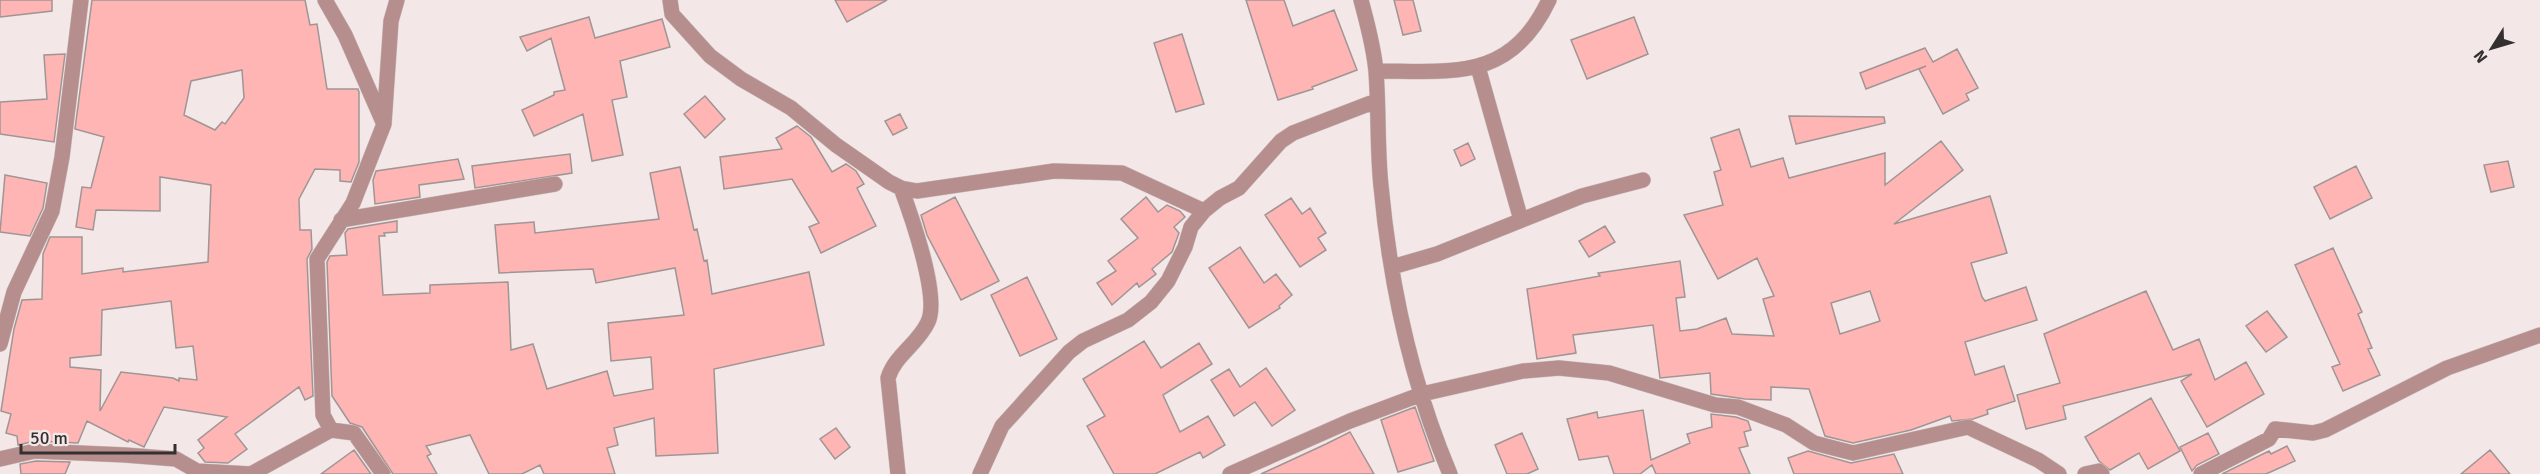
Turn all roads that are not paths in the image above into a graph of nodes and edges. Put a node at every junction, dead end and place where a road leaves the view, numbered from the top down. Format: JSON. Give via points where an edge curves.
{"nodes":[{"id":1,"x":81,"y":0,"type":"edge"},
{"id":2,"x":325,"y":0,"type":"edge"},
{"id":3,"x":397,"y":0,"type":"edge"},
{"id":4,"x":670,"y":0,"type":"edge"},
{"id":5,"x":1361,"y":0,"type":"edge"},
{"id":6,"x":1549,"y":0,"type":"edge"},
{"id":7,"x":1478,"y":67,"type":"junction"},
{"id":8,"x":1376,"y":71,"type":"junction"},
{"id":9,"x":1376,"y":101,"type":"junction"},
{"id":10,"x":384,"y":124,"type":"junction"},
{"id":11,"x":1643,"y":180,"type":"dead end"},
{"id":12,"x":555,"y":184,"type":"dead end"},
{"id":13,"x":901,"y":188,"type":"junction"},
{"id":14,"x":1204,"y":211,"type":"junction"},
{"id":15,"x":341,"y":220,"type":"junction"},
{"id":16,"x":1521,"y":220,"type":"junction"},
{"id":17,"x":1392,"y":267,"type":"junction"},
{"id":18,"x":2540,"y":335,"type":"edge"},
{"id":19,"x":0,"y":344,"type":"edge"},
{"id":20,"x":1422,"y":394,"type":"junction"},
{"id":21,"x":331,"y":430,"type":"junction"},
{"id":22,"x":0,"y":459,"type":"edge"},
{"id":23,"x":197,"y":473,"type":"edge"},
{"id":24,"x":383,"y":474,"type":"edge"},
{"id":25,"x":897,"y":474,"type":"edge"},
{"id":26,"x":980,"y":474,"type":"edge"},
{"id":27,"x":1230,"y":474,"type":"edge"},
{"id":28,"x":1450,"y":474,"type":"edge"},
{"id":29,"x":2059,"y":474,"type":"edge"},
{"id":30,"x":2085,"y":474,"type":"edge"},
{"id":31,"x":2102,"y":474,"type":"edge"},
{"id":32,"x":2201,"y":474,"type":"edge"}],
"edges":[{"from":1,"to":19,"type":"street","via":[[52,211],[14,292]]},
{"from":2,"to":10,"type":"street","via":[[345,35]]},
{"from":3,"to":10,"type":"street","via":[[391,21]]},
{"from":4,"to":13,"type":"street","via":[[672,14],[711,56]]},
{"from":5,"to":8,"type":"street"},
{"from":6,"to":7,"type":"street","via":[[1536,26],[1516,45]]},
{"from":7,"to":8,"type":"street"},
{"from":7,"to":16,"type":"street"},
{"from":8,"to":9,"type":"street"},
{"from":9,"to":14,"type":"street","via":[[1293,133],[1239,188]]},
{"from":9,"to":17,"type":"street","via":[[1381,189]]},
{"from":10,"to":15,"type":"street","via":[[353,203]]},
{"from":11,"to":16,"type":"street","via":[[1582,195]]},
{"from":12,"to":15,"type":"street"},
{"from":13,"to":14,"type":"street","via":[[917,191],[1054,171],[1122,173]]},
{"from":13,"to":25,"type":"street","via":[[921,247],[930,310],[925,327],[891,366],[888,378]]},
{"from":14,"to":26,"type":"street","via":[[1191,227],[1168,281],[1128,321],[1083,341],[1069,352],[1002,426]]},
{"from":15,"to":21,"type":"street","via":[[317,259],[321,407]]},
{"from":16,"to":17,"type":"street","via":[[1437,254]]},
{"from":17,"to":20,"type":"street"},
{"from":18,"to":32,"type":"street","via":[[2447,368],[2325,430],[2313,434],[2275,429],[2269,439]]},
{"from":20,"to":27,"type":"street"},
{"from":20,"to":28,"type":"street","via":[[1431,429]]},
{"from":20,"to":29,"type":"street","via":[[1523,371],[1559,368],[1609,373],[1715,405],[1738,407],[1786,425],[1814,443],[1852,453],[1968,427]]},
{"from":21,"to":23,"type":"street","via":[[251,474]]},
{"from":21,"to":24,"type":"street","via":[[354,433]]},
{"from":22,"to":23,"type":"street","via":[[34,451],[125,455],[176,459]]},
{"from":30,"to":31,"type":"street"}]}
